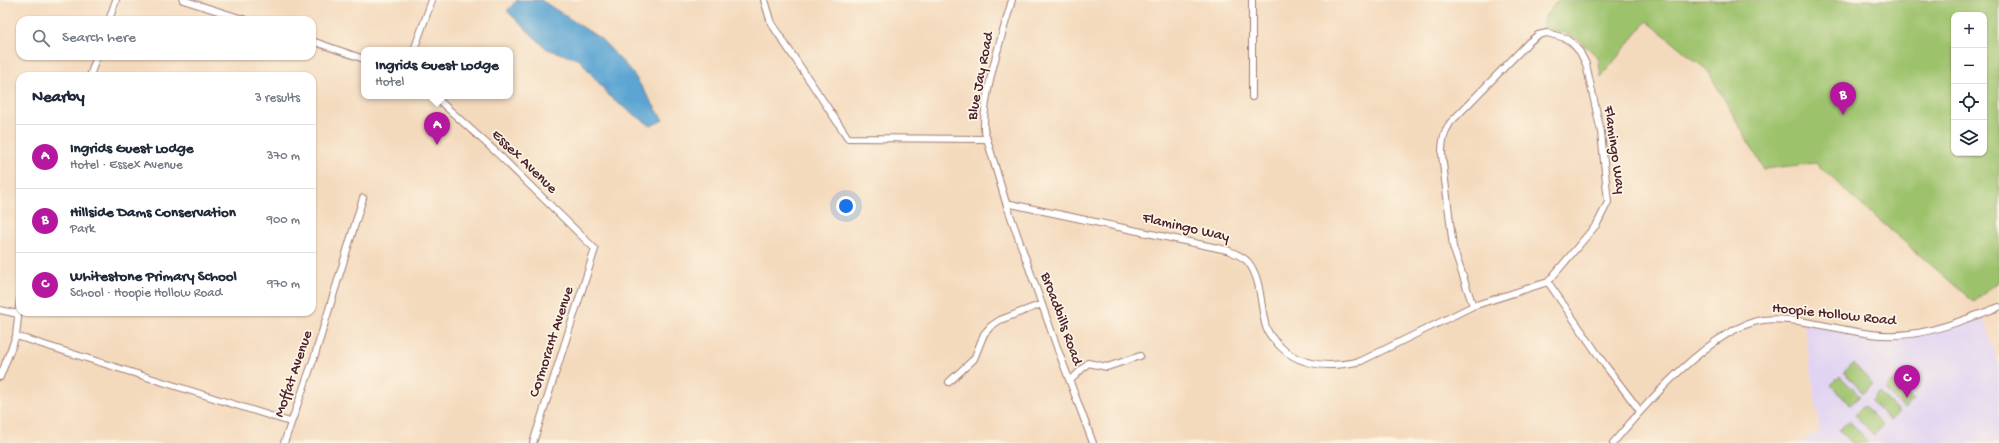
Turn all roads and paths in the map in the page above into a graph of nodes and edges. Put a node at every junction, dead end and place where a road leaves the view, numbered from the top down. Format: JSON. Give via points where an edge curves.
{"nodes":[{"id":1,"x":116,"y":0,"type":"edge"},
{"id":2,"x":183,"y":0,"type":"edge"},
{"id":3,"x":432,"y":0,"type":"edge"},
{"id":4,"x":764,"y":0,"type":"edge"},
{"id":5,"x":1012,"y":0,"type":"edge"},
{"id":6,"x":1252,"y":0,"type":"edge"},
{"id":7,"x":110,"y":16,"type":"edge"},
{"id":8,"x":233,"y":16,"type":"edge"},
{"id":9,"x":316,"y":42,"type":"edge"},
{"id":10,"x":415,"y":47,"type":"edge"},
{"id":11,"x":361,"y":58,"type":"edge"},
{"id":12,"x":96,"y":60,"type":"edge"},
{"id":13,"x":91,"y":72,"type":"edge"},
{"id":14,"x":1252,"y":97,"type":"dead end"},
{"id":15,"x":437,"y":99,"type":"edge"},
{"id":16,"x":987,"y":139,"type":"junction"},
{"id":17,"x":363,"y":198,"type":"dead end"},
{"id":18,"x":1006,"y":203,"type":"junction"},
{"id":19,"x":595,"y":249,"type":"joint"},
{"id":20,"x":1548,"y":282,"type":"junction"},
{"id":21,"x":1042,"y":304,"type":"junction"},
{"id":22,"x":1473,"y":306,"type":"junction"},
{"id":23,"x":1999,"y":307,"type":"edge"},
{"id":24,"x":0,"y":310,"type":"edge"},
{"id":25,"x":16,"y":314,"type":"edge"},
{"id":26,"x":18,"y":316,"type":"edge"},
{"id":27,"x":16,"y":336,"type":"junction"},
{"id":28,"x":1140,"y":356,"type":"dead end"},
{"id":29,"x":0,"y":376,"type":"edge"},
{"id":30,"x":1070,"y":381,"type":"junction"},
{"id":31,"x":949,"y":382,"type":"dead end"},
{"id":32,"x":1640,"y":411,"type":"junction"},
{"id":33,"x":290,"y":422,"type":"junction"},
{"id":34,"x":284,"y":443,"type":"edge"},
{"id":35,"x":533,"y":443,"type":"edge"},
{"id":36,"x":1093,"y":443,"type":"edge"},
{"id":37,"x":1613,"y":443,"type":"edge"}],
"edges":[{"from":1,"to":7,"type":"street"},
{"from":2,"to":8,"type":"street"},
{"from":3,"to":10,"type":"street"},
{"from":4,"to":16,"type":"street","via":[[771,23],[848,138]]},
{"from":5,"to":16,"type":"street","name":"Blue Jay Road","via":[[994,67],[984,119]]},
{"from":6,"to":14,"type":"street"},
{"from":9,"to":11,"type":"street"},
{"from":12,"to":13,"type":"street"},
{"from":15,"to":19,"type":"street","name":"Essex Avenue","via":[[496,152]]},
{"from":16,"to":18,"type":"street","name":"Blue Jay Road"},
{"from":17,"to":33,"type":"street","name":"Moffat Avenue","via":[[315,355]]},
{"from":18,"to":21,"type":"street","name":"Broadbills Road"},
{"from":18,"to":22,"type":"street","name":"Flamingo Way","via":[[1227,250],[1238,255],[1247,261],[1254,273],[1267,328],[1282,349],[1303,361],[1324,366],[1361,361]]},
{"from":19,"to":35,"type":"street","name":"Cormorant Avenue"},
{"from":20,"to":22,"type":"street","name":"Flamingo Way"},
{"from":20,"to":22,"type":"street","name":"Flamingo Way","via":[[1596,224],[1606,209],[1608,194],[1601,132],[1586,64],[1580,52],[1565,38],[1547,33],[1538,35],[1529,42],[1444,131],[1442,142],[1453,247]]},
{"from":20,"to":32,"type":"street"},
{"from":21,"to":30,"type":"street","name":"Broadbills Road"},
{"from":21,"to":31,"type":"street","via":[[991,326],[984,334],[974,360]]},
{"from":23,"to":32,"type":"street","name":"Hoopie Hollow Road","via":[[1942,329],[1893,336],[1794,321],[1754,322],[1720,338],[1701,352]]},
{"from":24,"to":25,"type":"street"},
{"from":26,"to":27,"type":"street"},
{"from":27,"to":29,"type":"street"},
{"from":27,"to":33,"type":"street"},
{"from":28,"to":30,"type":"street","via":[[1107,367],[1088,363]]},
{"from":30,"to":36,"type":"street","name":"Broadbills Road"},
{"from":32,"to":37,"type":"street","name":"Hoopie Hollow Road"},
{"from":33,"to":34,"type":"street","name":"Moffat Avenue"}]}
